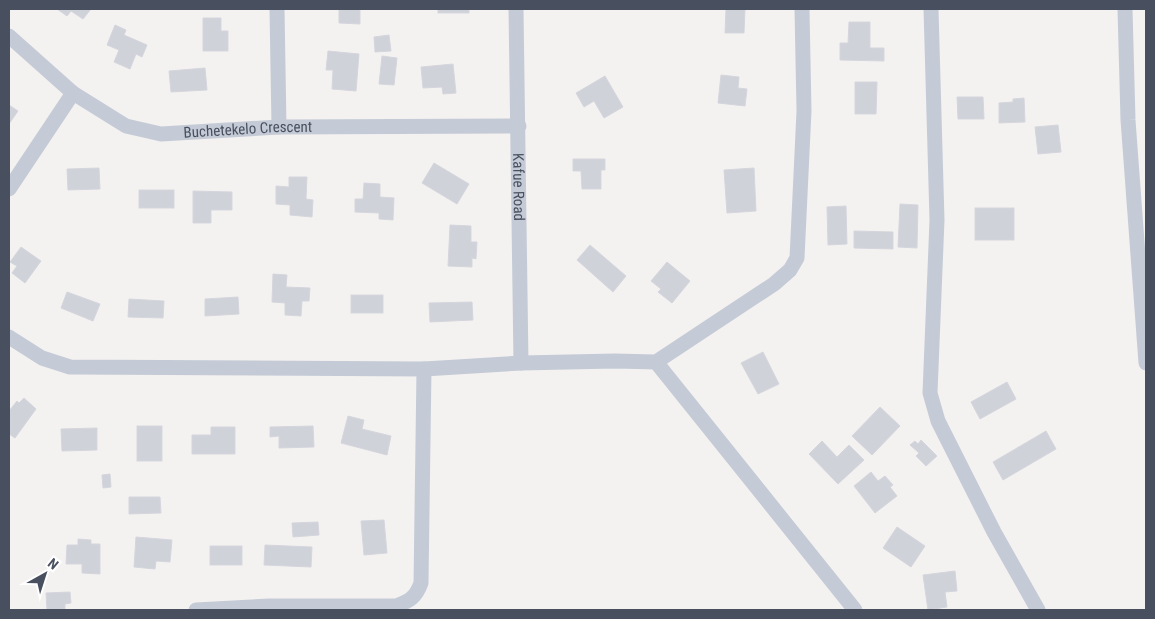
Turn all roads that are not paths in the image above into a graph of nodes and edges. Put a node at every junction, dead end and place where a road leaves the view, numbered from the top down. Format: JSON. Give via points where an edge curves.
{"nodes":[{"id":1,"x":277,"y":9,"type":"edge"},
{"id":2,"x":516,"y":9,"type":"edge"},
{"id":3,"x":802,"y":9,"type":"edge"},
{"id":4,"x":931,"y":9,"type":"edge"},
{"id":5,"x":1125,"y":9,"type":"edge"},
{"id":6,"x":9,"y":36,"type":"edge"},
{"id":7,"x":73,"y":93,"type":"junction"},
{"id":8,"x":519,"y":126,"type":"junction"},
{"id":9,"x":279,"y":127,"type":"junction"},
{"id":10,"x":9,"y":189,"type":"edge"},
{"id":11,"x":10,"y":340,"type":"edge"},
{"id":12,"x":656,"y":362,"type":"junction"},
{"id":13,"x":521,"y":363,"type":"junction"},
{"id":14,"x":1146,"y":363,"type":"edge"},
{"id":15,"x":424,"y":369,"type":"junction"},
{"id":16,"x":269,"y":608,"type":"edge"},
{"id":17,"x":196,"y":610,"type":"edge"},
{"id":18,"x":854,"y":610,"type":"edge"},
{"id":19,"x":1038,"y":610,"type":"edge"}],
"edges":[{"from":1,"to":9,"type":"street"},
{"from":2,"to":8,"type":"street","name":"Kafue Road"},
{"from":3,"to":12,"type":"street","via":[[804,111],[797,258],[790,270],[774,284]]},
{"from":4,"to":19,"type":"street","via":[[937,220],[930,393],[942,429]]},
{"from":5,"to":14,"type":"street","via":[[1128,120]]},
{"from":6,"to":7,"type":"street","name":"Buchetekelo Crescent"},
{"from":7,"to":9,"type":"street","name":"Buchetekelo Crescent","via":[[126,126],[161,134]]},
{"from":7,"to":10,"type":"street"},
{"from":8,"to":9,"type":"street","name":"Buchetekelo Crescent"},
{"from":8,"to":13,"type":"street","name":"Kafue Road"},
{"from":11,"to":15,"type":"street","via":[[42,358],[70,367]]},
{"from":12,"to":13,"type":"street"},
{"from":12,"to":18,"type":"street"},
{"from":13,"to":15,"type":"street"},
{"from":15,"to":16,"type":"street","via":[[422,583],[417,595],[396,606]]},
{"from":16,"to":17,"type":"street"}]}
